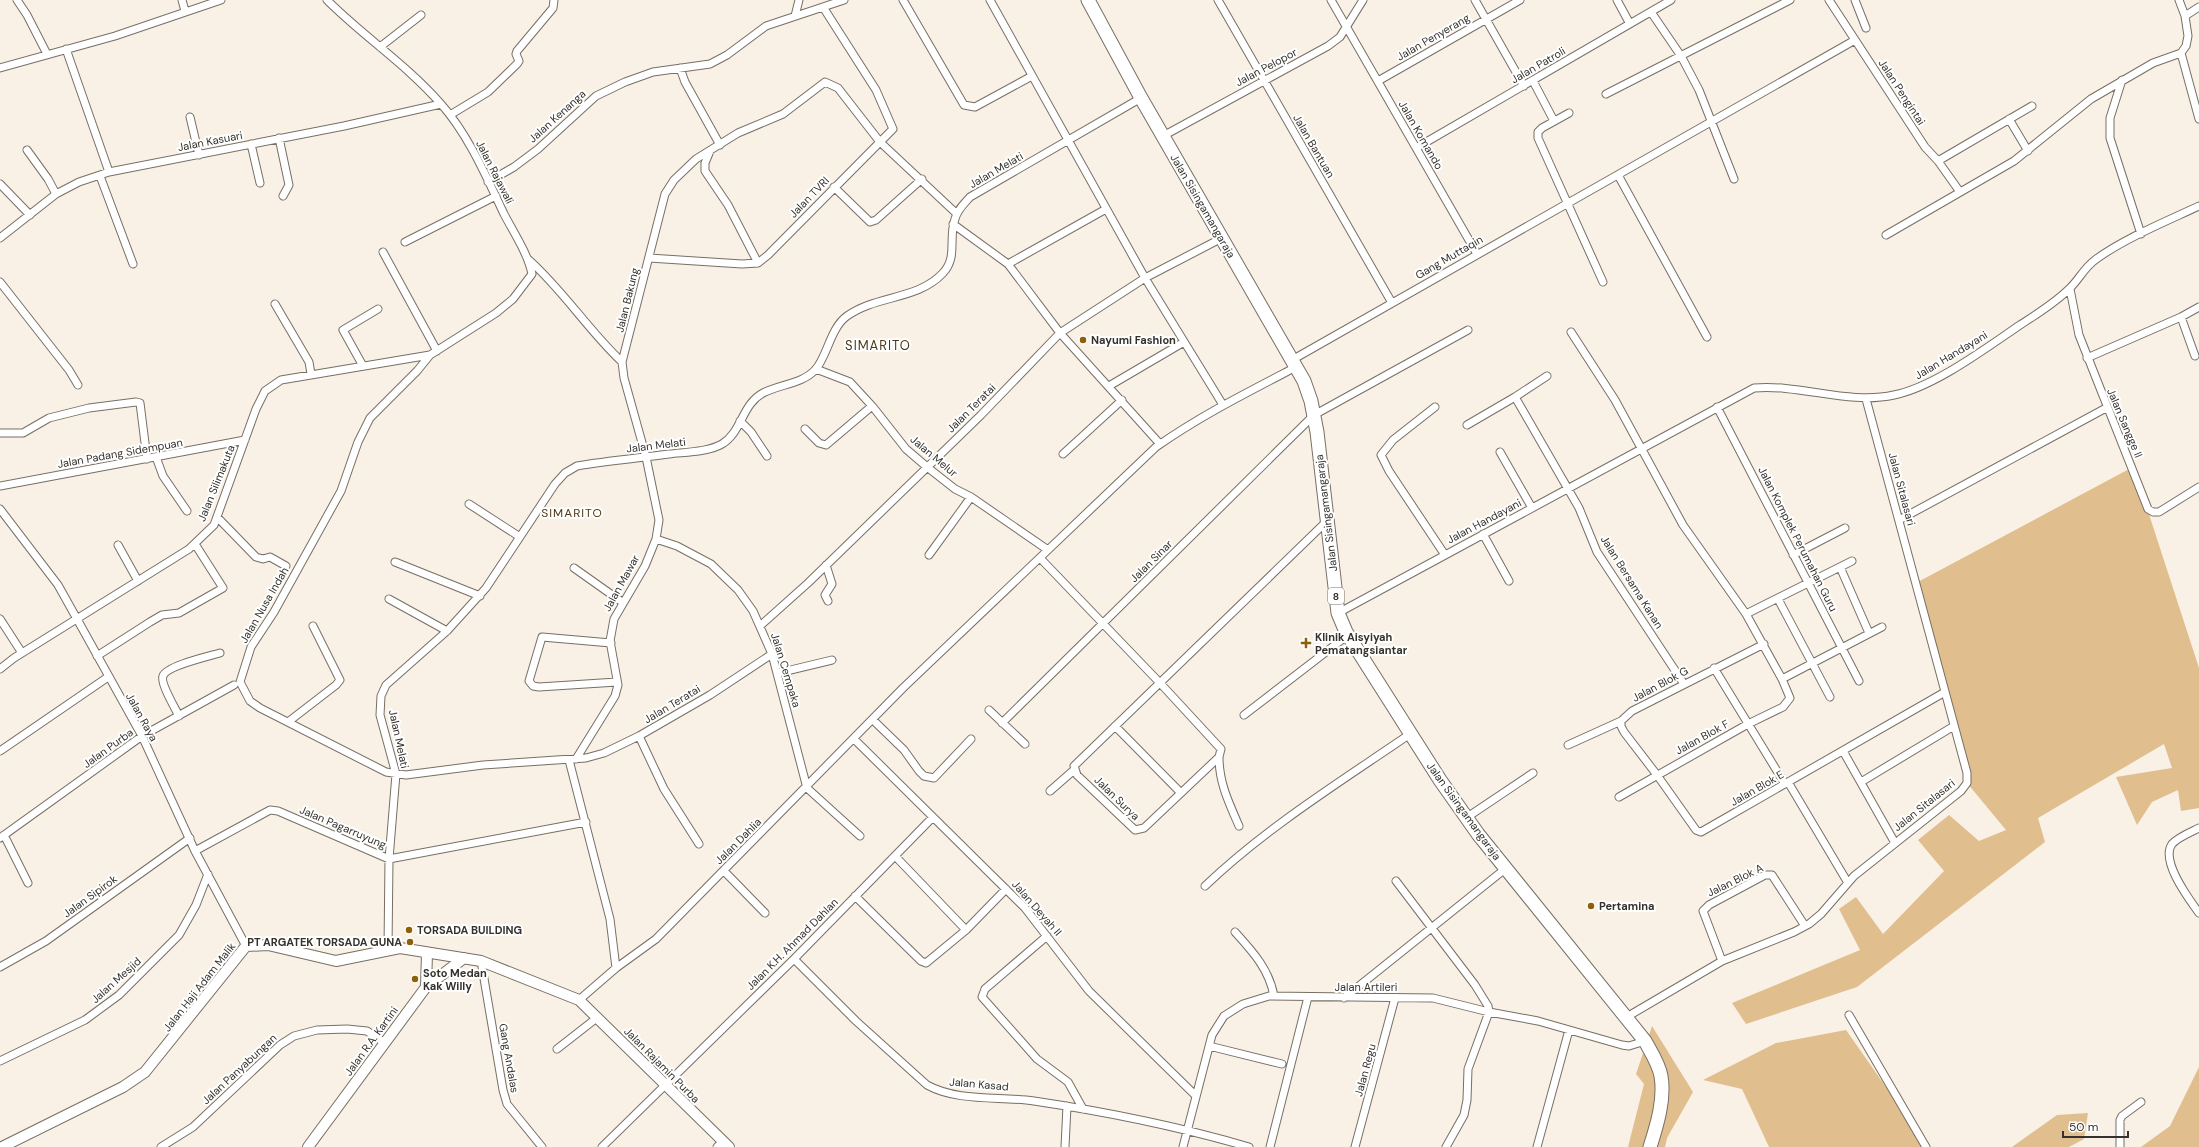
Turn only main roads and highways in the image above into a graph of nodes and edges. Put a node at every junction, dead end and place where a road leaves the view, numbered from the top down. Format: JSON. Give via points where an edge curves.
{"nodes":[{"id":1,"x":1088,"y":0,"type":"edge"},
{"id":2,"x":1650,"y":1147,"type":"edge"}],
"edges":[{"from":1,"to":2,"type":"highway","name":"Jalan Sisingamangaraja","number":"8","via":[[1141,98],[1304,381],[1314,415],[1338,613],[1348,635],[1466,818],[1645,1042],[1661,1074],[1662,1087],[1658,1118]]}]}
